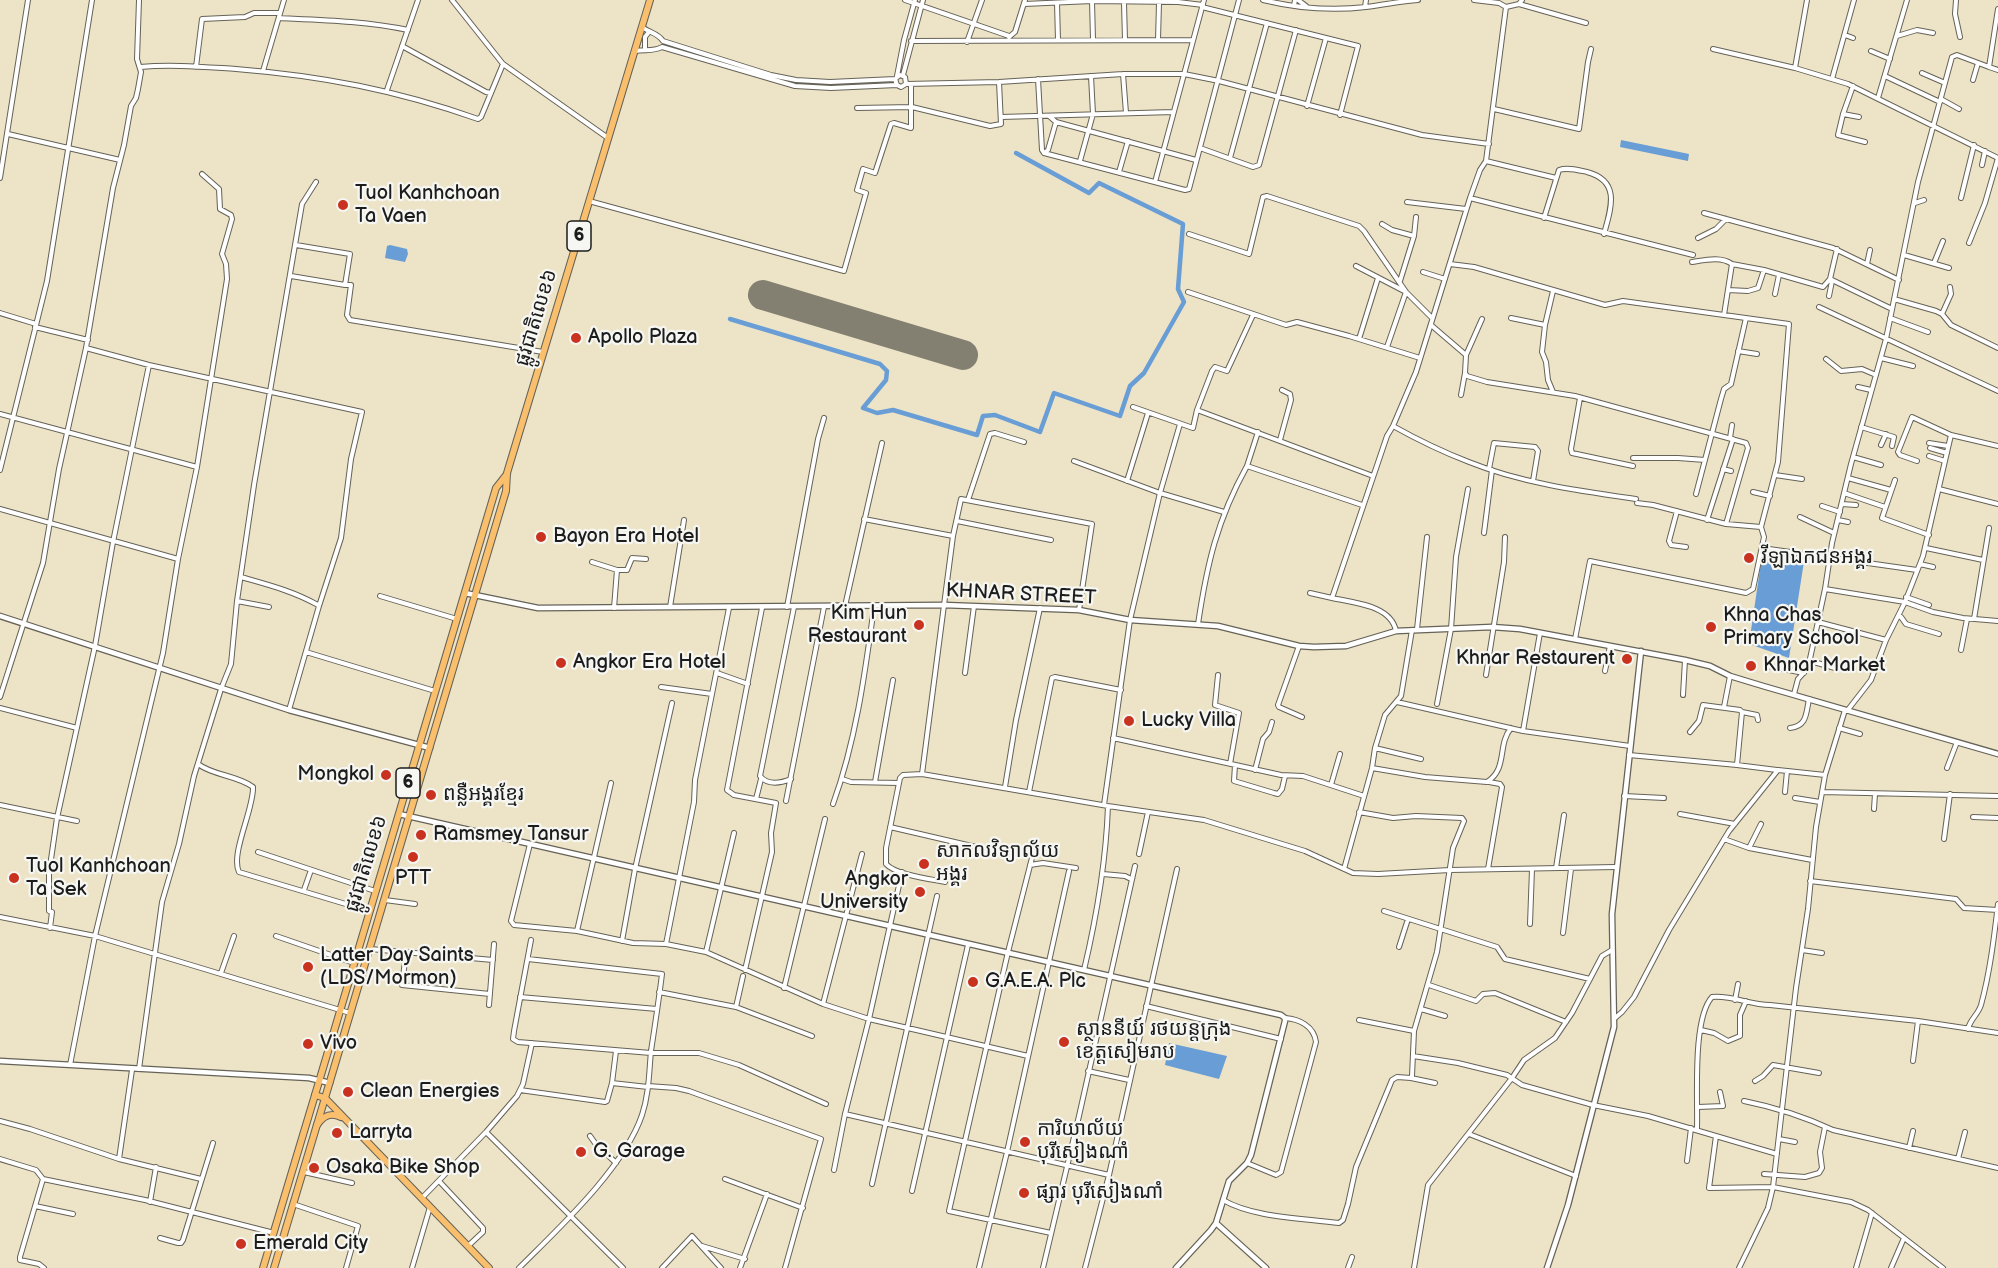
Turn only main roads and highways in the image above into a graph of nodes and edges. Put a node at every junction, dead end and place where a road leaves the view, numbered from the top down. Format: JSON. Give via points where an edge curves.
{"nodes":[{"id":1,"x":650,"y":0,"type":"edge"},
{"id":2,"x":507,"y":473,"type":"junction"},
{"id":3,"x":486,"y":522,"type":"junction"},
{"id":4,"x":496,"y":525,"type":"junction"},
{"id":5,"x":315,"y":1095,"type":"junction"},
{"id":6,"x":325,"y":1098,"type":"junction"},
{"id":7,"x":348,"y":1122,"type":"junction"},
{"id":8,"x":317,"y":1125,"type":"junction"},
{"id":9,"x":485,"y":1266,"type":"edge"},
{"id":10,"x":263,"y":1268,"type":"edge"},
{"id":11,"x":274,"y":1268,"type":"edge"}],
"edges":[{"from":1,"to":2,"type":"main road","name":"ផ្លូវជាតិលេខ៦","number":"6"},
{"from":2,"to":3,"type":"main road","name":"ផ្លូវជាតិលេខ៦","number":"6","via":[[496,488]]},
{"from":2,"to":4,"type":"main road","name":"ផ្លូវជាតិលេខ៦","number":"6"},
{"from":3,"to":4,"type":"main road"},
{"from":3,"to":5,"type":"main road","name":"ផ្លូវជាតិលេខ៦","number":"6"},
{"from":4,"to":6,"type":"main road","name":"ផ្លូវជាតិលេខ៦","number":"6"},
{"from":5,"to":6,"type":"main road"},
{"from":5,"to":10,"type":"main road","name":"ផ្លូវជាតិលេខ៦","number":"6"},
{"from":6,"to":7,"type":"main road"},
{"from":6,"to":8,"type":"main road","name":"ផ្លូវជាតិលេខ៦","number":"6"},
{"from":7,"to":8,"type":"main road","via":[[338,1115],[327,1115]]},
{"from":7,"to":9,"type":"main road"},
{"from":8,"to":11,"type":"main road","name":"ផ្លូវជាតិលេខ៦","number":"6"}]}
